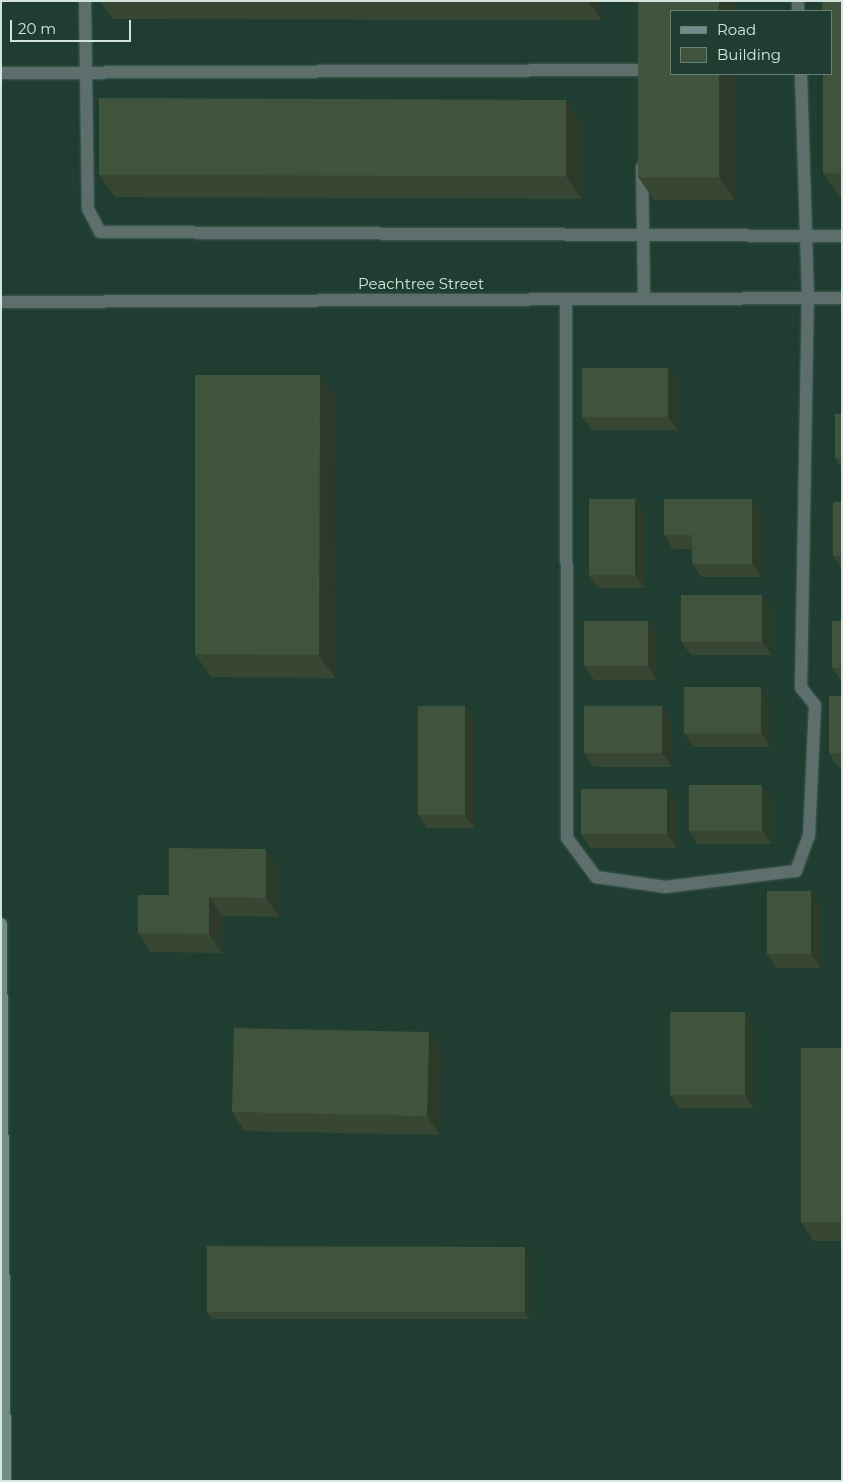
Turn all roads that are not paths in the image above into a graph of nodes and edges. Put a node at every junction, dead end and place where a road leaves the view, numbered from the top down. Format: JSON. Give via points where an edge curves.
{"nodes":[{"id":1,"x":85,"y":1,"type":"edge"},
{"id":2,"x":85,"y":72,"type":"junction"},
{"id":3,"x":1,"y":73,"type":"edge"},
{"id":4,"x":800,"y":75,"type":"edge"},
{"id":5,"x":640,"y":89,"type":"edge"},
{"id":6,"x":641,"y":156,"type":"edge"},
{"id":7,"x":643,"y":234,"type":"junction"},
{"id":8,"x":842,"y":236,"type":"edge"},
{"id":9,"x":806,"y":237,"type":"junction"},
{"id":10,"x":808,"y":298,"type":"junction"},
{"id":11,"x":842,"y":298,"type":"edge"},
{"id":12,"x":644,"y":299,"type":"junction"},
{"id":13,"x":566,"y":300,"type":"junction"},
{"id":14,"x":1,"y":302,"type":"edge"},
{"id":15,"x":1,"y":924,"type":"edge"},
{"id":16,"x":5,"y":1481,"type":"edge"}],
"edges":[{"from":1,"to":2,"type":"street"},
{"from":2,"to":3,"type":"street"},
{"from":2,"to":5,"type":"street","via":[[640,65]]},
{"from":2,"to":7,"type":"street","via":[[88,209],[100,232]]},
{"from":4,"to":9,"type":"street"},
{"from":6,"to":7,"type":"street"},
{"from":7,"to":9,"type":"street"},
{"from":7,"to":12,"type":"street"},
{"from":8,"to":9,"type":"street"},
{"from":9,"to":10,"type":"street"},
{"from":10,"to":11,"type":"street","name":"Peachtree Street"},
{"from":10,"to":12,"type":"street","name":"Peachtree Street"},
{"from":10,"to":13,"type":"street","via":[[801,688],[815,705],[809,836],[796,871],[665,887],[596,877],[567,838]]},
{"from":12,"to":13,"type":"street","name":"Peachtree Street"},
{"from":13,"to":14,"type":"street","name":"Peachtree Street"},
{"from":15,"to":16,"type":"main road"}]}
